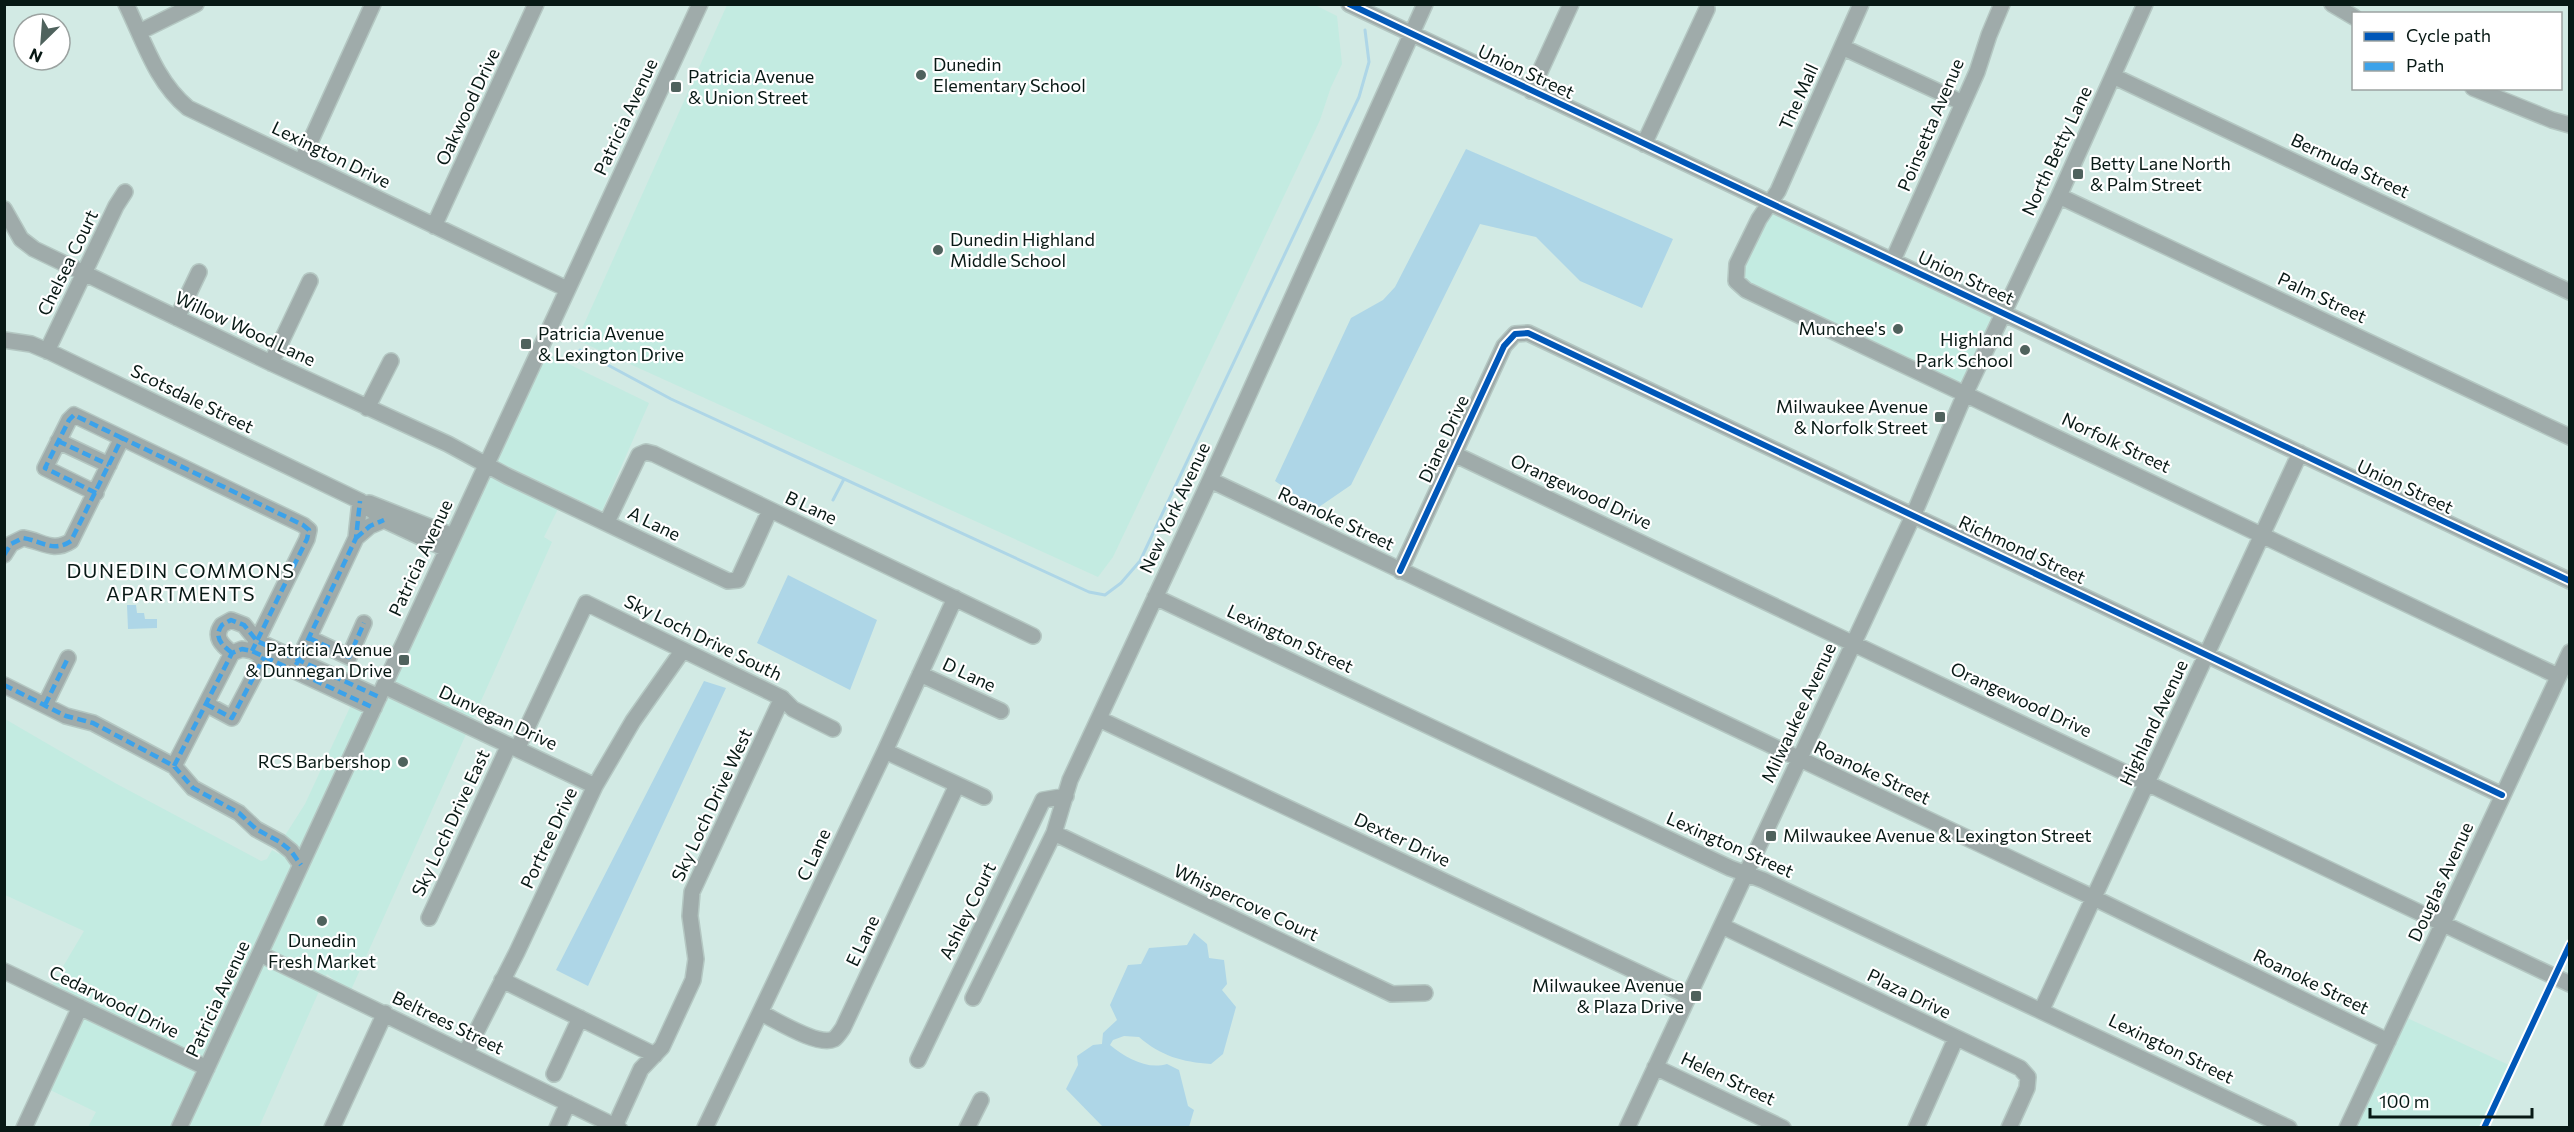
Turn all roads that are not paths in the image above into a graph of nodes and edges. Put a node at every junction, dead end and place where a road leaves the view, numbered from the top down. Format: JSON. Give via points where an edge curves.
{"nodes":[{"id":1,"x":126,"y":4,"type":"edge"},
{"id":2,"x":196,"y":4,"type":"edge"},
{"id":3,"x":373,"y":4,"type":"edge"},
{"id":4,"x":536,"y":4,"type":"edge"},
{"id":5,"x":700,"y":4,"type":"edge"},
{"id":6,"x":1349,"y":4,"type":"edge"},
{"id":7,"x":1425,"y":4,"type":"edge"},
{"id":8,"x":1571,"y":4,"type":"edge"},
{"id":9,"x":1861,"y":4,"type":"edge"},
{"id":10,"x":2002,"y":4,"type":"edge"},
{"id":11,"x":2145,"y":4,"type":"edge"},
{"id":12,"x":2332,"y":4,"type":"edge"},
{"id":13,"x":1707,"y":9,"type":"dead end"},
{"id":14,"x":2352,"y":16,"type":"edge"},
{"id":15,"x":139,"y":32,"type":"junction"},
{"id":16,"x":1412,"y":35,"type":"junction"},
{"id":17,"x":1842,"y":47,"type":"junction"},
{"id":18,"x":2113,"y":76,"type":"junction"},
{"id":19,"x":2478,"y":90,"type":"edge"},
{"id":20,"x":1531,"y":91,"type":"junction"},
{"id":21,"x":1963,"y":103,"type":"junction"},
{"id":22,"x":2570,"y":125,"type":"edge"},
{"id":23,"x":1644,"y":144,"type":"junction"},
{"id":24,"x":301,"y":162,"type":"junction"},
{"id":25,"x":125,"y":192,"type":"dead end"},
{"id":26,"x":2059,"y":196,"type":"junction"},
{"id":27,"x":1769,"y":203,"type":"junction"},
{"id":28,"x":4,"y":209,"type":"edge"},
{"id":29,"x":434,"y":226,"type":"junction"},
{"id":30,"x":1893,"y":260,"type":"junction"},
{"id":31,"x":199,"y":272,"type":"dead end"},
{"id":32,"x":84,"y":274,"type":"junction"},
{"id":33,"x":310,"y":281,"type":"dead end"},
{"id":34,"x":567,"y":289,"type":"junction"},
{"id":35,"x":2570,"y":292,"type":"edge"},
{"id":36,"x":2004,"y":313,"type":"junction"},
{"id":37,"x":177,"y":318,"type":"junction"},
{"id":38,"x":1528,"y":333,"type":"joint"},
{"id":39,"x":4,"y":340,"type":"edge"},
{"id":40,"x":47,"y":351,"type":"junction"},
{"id":41,"x":391,"y":361,"type":"dead end"},
{"id":42,"x":271,"y":363,"type":"junction"},
{"id":43,"x":1965,"y":394,"type":"junction"},
{"id":44,"x":366,"y":408,"type":"junction"},
{"id":45,"x":2570,"y":437,"type":"edge"},
{"id":46,"x":122,"y":438,"type":"junction"},
{"id":47,"x":58,"y":441,"type":"junction"},
{"id":48,"x":2300,"y":453,"type":"junction"},
{"id":49,"x":1454,"y":454,"type":"junction"},
{"id":50,"x":486,"y":464,"type":"junction"},
{"id":51,"x":109,"y":465,"type":"junction"},
{"id":52,"x":1210,"y":480,"type":"junction"},
{"id":53,"x":96,"y":493,"type":"junction"},
{"id":54,"x":360,"y":501,"type":"junction"},
{"id":55,"x":770,"y":510,"type":"junction"},
{"id":56,"x":1913,"y":516,"type":"junction"},
{"id":57,"x":384,"y":520,"type":"junction"},
{"id":58,"x":607,"y":522,"type":"junction"},
{"id":59,"x":2262,"y":534,"type":"junction"},
{"id":60,"x":356,"y":538,"type":"junction"},
{"id":61,"x":450,"y":542,"type":"junction"},
{"id":62,"x":4,"y":555,"type":"edge"},
{"id":63,"x":1400,"y":571,"type":"junction"},
{"id":64,"x":2570,"y":581,"type":"edge"},
{"id":65,"x":1155,"y":597,"type":"junction"},
{"id":66,"x":955,"y":598,"type":"junction"},
{"id":67,"x":585,"y":603,"type":"joint"},
{"id":68,"x":364,"y":623,"type":"dead end"},
{"id":69,"x":1033,"y":636,"type":"dead end"},
{"id":70,"x":309,"y":638,"type":"junction"},
{"id":71,"x":1854,"y":642,"type":"junction"},
{"id":72,"x":258,"y":650,"type":"junction"},
{"id":73,"x":683,"y":650,"type":"junction"},
{"id":74,"x":2570,"y":652,"type":"edge"},
{"id":75,"x":232,"y":653,"type":"junction"},
{"id":76,"x":2207,"y":654,"type":"junction"},
{"id":77,"x":68,"y":658,"type":"dead end"},
{"id":78,"x":296,"y":665,"type":"junction"},
{"id":79,"x":920,"y":674,"type":"junction"},
{"id":80,"x":2558,"y":676,"type":"junction"},
{"id":81,"x":4,"y":685,"type":"edge"},
{"id":82,"x":379,"y":697,"type":"junction"},
{"id":83,"x":782,"y":698,"type":"junction"},
{"id":84,"x":206,"y":704,"type":"junction"},
{"id":85,"x":45,"y":705,"type":"junction"},
{"id":86,"x":1001,"y":711,"type":"dead end"},
{"id":87,"x":1099,"y":719,"type":"junction"},
{"id":88,"x":833,"y":729,"type":"dead end"},
{"id":89,"x":513,"y":747,"type":"junction"},
{"id":90,"x":885,"y":751,"type":"junction"},
{"id":91,"x":1798,"y":760,"type":"junction"},
{"id":92,"x":174,"y":766,"type":"junction"},
{"id":93,"x":2148,"y":782,"type":"junction"},
{"id":94,"x":957,"y":784,"type":"junction"},
{"id":95,"x":595,"y":786,"type":"junction"},
{"id":96,"x":2502,"y":795,"type":"junction"},
{"id":97,"x":1065,"y":796,"type":"junction"},
{"id":98,"x":984,"y":797,"type":"dead end"},
{"id":99,"x":1054,"y":833,"type":"junction"},
{"id":100,"x":301,"y":865,"type":"junction"},
{"id":101,"x":1746,"y":873,"type":"junction"},
{"id":102,"x":2094,"y":898,"type":"junction"},
{"id":103,"x":429,"y":918,"type":"dead end"},
{"id":104,"x":2443,"y":923,"type":"junction"},
{"id":105,"x":1722,"y":926,"type":"junction"},
{"id":106,"x":260,"y":954,"type":"junction"},
{"id":107,"x":4,"y":971,"type":"edge"},
{"id":108,"x":502,"y":980,"type":"junction"},
{"id":109,"x":2570,"y":984,"type":"edge"},
{"id":110,"x":1425,"y":993,"type":"dead end"},
{"id":111,"x":1688,"y":996,"type":"junction"},
{"id":112,"x":973,"y":998,"type":"dead end"},
{"id":113,"x":80,"y":1007,"type":"junction"},
{"id":114,"x":2042,"y":1010,"type":"junction"},
{"id":115,"x":385,"y":1013,"type":"junction"},
{"id":116,"x":760,"y":1013,"type":"junction"},
{"id":117,"x":580,"y":1018,"type":"junction"},
{"id":118,"x":1956,"y":1038,"type":"junction"},
{"id":119,"x":2388,"y":1041,"type":"junction"},
{"id":120,"x":466,"y":1052,"type":"junction"},
{"id":121,"x":655,"y":1055,"type":"junction"},
{"id":122,"x":918,"y":1060,"type":"dead end"},
{"id":123,"x":1655,"y":1067,"type":"junction"},
{"id":124,"x":207,"y":1068,"type":"junction"},
{"id":125,"x":554,"y":1074,"type":"dead end"},
{"id":126,"x":981,"y":1100,"type":"dead end"},
{"id":127,"x":568,"y":1103,"type":"junction"},
{"id":128,"x":617,"y":1127,"type":"edge"},
{"id":129,"x":24,"y":1128,"type":"edge"},
{"id":130,"x":179,"y":1128,"type":"edge"},
{"id":131,"x":332,"y":1128,"type":"edge"},
{"id":132,"x":557,"y":1128,"type":"edge"},
{"id":133,"x":705,"y":1128,"type":"edge"},
{"id":134,"x":968,"y":1128,"type":"edge"},
{"id":135,"x":1627,"y":1128,"type":"edge"},
{"id":136,"x":1783,"y":1128,"type":"edge"},
{"id":137,"x":1916,"y":1128,"type":"edge"},
{"id":138,"x":2009,"y":1128,"type":"edge"},
{"id":139,"x":2289,"y":1128,"type":"edge"},
{"id":140,"x":2347,"y":1128,"type":"edge"}],
"edges":[{"from":1,"to":15,"type":"street","name":"Lexington Drive"},
{"from":2,"to":15,"type":"street"},
{"from":3,"to":24,"type":"street"},
{"from":4,"to":29,"type":"street","name":"Oakwood Drive"},
{"from":5,"to":34,"type":"street","name":"Patricia Avenue"},
{"from":6,"to":16,"type":"street","name":"Union Street"},
{"from":7,"to":16,"type":"street","name":"New York Avenue"},
{"from":8,"to":20,"type":"street"},
{"from":9,"to":17,"type":"street","name":"The Mall"},
{"from":10,"to":21,"type":"street","name":"Poinsetta Avenue"},
{"from":11,"to":18,"type":"street","name":"North Betty Lane"},
{"from":12,"to":14,"type":"street"},
{"from":13,"to":23,"type":"street"},
{"from":15,"to":24,"type":"street","name":"Lexington Drive","via":[[174,97],[188,108]]},
{"from":16,"to":20,"type":"street","name":"Union Street"},
{"from":16,"to":52,"type":"street","name":"New York Avenue"},
{"from":17,"to":21,"type":"street"},
{"from":17,"to":27,"type":"street","name":"The Mall","via":[[1778,191]]},
{"from":18,"to":26,"type":"street","name":"North Betty Lane"},
{"from":18,"to":35,"type":"street","name":"Bermuda Street"},
{"from":19,"to":22,"type":"street"},
{"from":20,"to":23,"type":"street","name":"Union Street"},
{"from":21,"to":30,"type":"street","name":"Poinsetta Avenue"},
{"from":23,"to":27,"type":"street","name":"Union Street"},
{"from":24,"to":29,"type":"street","name":"Lexington Drive"},
{"from":25,"to":32,"type":"street","name":"Chelsea Court"},
{"from":26,"to":36,"type":"street","name":"North Betty Lane"},
{"from":26,"to":45,"type":"street","name":"Palm Street"},
{"from":27,"to":30,"type":"street","name":"Union Street"},
{"from":27,"to":43,"type":"street","name":"Norfolk Street","via":[[1737,264],[1736,281],[1746,290]]},
{"from":28,"to":32,"type":"street","name":"Willow Wood Lane","via":[[21,239]]},
{"from":29,"to":34,"type":"street","name":"Lexington Drive"},
{"from":30,"to":36,"type":"street","name":"Union Street"},
{"from":31,"to":37,"type":"street"},
{"from":32,"to":37,"type":"street","name":"Willow Wood Lane"},
{"from":32,"to":40,"type":"street","name":"Chelsea Court"},
{"from":33,"to":42,"type":"street"},
{"from":34,"to":50,"type":"street","name":"Patricia Avenue"},
{"from":36,"to":43,"type":"street","name":"Milwaukee Avenue"},
{"from":36,"to":48,"type":"street","name":"Union Street"},
{"from":37,"to":42,"type":"street","name":"Willow Wood Lane"},
{"from":38,"to":49,"type":"street","name":"Diane Drive","via":[[1515,334],[1504,346]]},
{"from":38,"to":56,"type":"street","name":"Richmond Street"},
{"from":39,"to":40,"type":"street","name":"Scotsdale Street"},
{"from":40,"to":54,"type":"street","name":"Scotsdale Street"},
{"from":41,"to":44,"type":"street"},
{"from":42,"to":44,"type":"street","name":"Willow Wood Lane"},
{"from":43,"to":56,"type":"street","name":"Milwaukee Avenue"},
{"from":43,"to":59,"type":"street","name":"Norfolk Street"},
{"from":44,"to":50,"type":"street","name":"Willow Wood Lane"},
{"from":46,"to":47,"type":"street","via":[[74,415]]},
{"from":46,"to":51,"type":"street"},
{"from":46,"to":72,"type":"street","via":[[309,530]]},
{"from":47,"to":51,"type":"street"},
{"from":47,"to":53,"type":"street","via":[[45,468]]},
{"from":48,"to":59,"type":"street","name":"Highland Avenue"},
{"from":48,"to":64,"type":"street","name":"Union Street"},
{"from":49,"to":63,"type":"street","name":"Diane Drive"},
{"from":49,"to":71,"type":"street","name":"Orangewood Drive"},
{"from":50,"to":58,"type":"street","name":"A Lane"},
{"from":50,"to":61,"type":"street","name":"Patricia Avenue"},
{"from":51,"to":53,"type":"street"},
{"from":52,"to":63,"type":"street","name":"Roanoke Street"},
{"from":52,"to":65,"type":"street","name":"New York Avenue"},
{"from":53,"to":62,"type":"street","via":[[76,534],[65,545],[50,547],[23,538],[11,544]]},
{"from":54,"to":57,"type":"street","name":"Scotsdale Street"},
{"from":54,"to":60,"type":"street"},
{"from":54,"to":61,"type":"street","name":"Scotsdale Street","via":[[379,505]]},
{"from":55,"to":58,"type":"street","name":"B Lane","via":[[646,452],[632,466]]},
{"from":55,"to":58,"type":"street","name":"A Lane","via":[[738,580],[728,581]]},
{"from":55,"to":66,"type":"street","name":"B Lane"},
{"from":56,"to":71,"type":"street","name":"Milwaukee Avenue"},
{"from":56,"to":76,"type":"street","name":"Richmond Street"},
{"from":57,"to":60,"type":"street"},
{"from":57,"to":61,"type":"street","name":"Scotsdale Street"},
{"from":59,"to":76,"type":"street","name":"Highland Avenue"},
{"from":59,"to":80,"type":"street","name":"Norfolk Street"},
{"from":60,"to":70,"type":"street"},
{"from":61,"to":82,"type":"street","name":"Patricia Avenue"},
{"from":63,"to":91,"type":"street","name":"Roanoke Street"},
{"from":65,"to":87,"type":"street","name":"New York Avenue"},
{"from":65,"to":101,"type":"street","name":"Lexington Street"},
{"from":66,"to":69,"type":"street","name":"B Lane"},
{"from":66,"to":79,"type":"street","name":"C Lane"},
{"from":67,"to":73,"type":"street","name":"Sky Loch Drive South"},
{"from":67,"to":89,"type":"street","name":"Sky Loch Drive East"},
{"from":68,"to":70,"type":"street","via":[[349,657]]},
{"from":70,"to":78,"type":"street"},
{"from":71,"to":91,"type":"street","name":"Milwaukee Avenue"},
{"from":71,"to":93,"type":"street","name":"Orangewood Drive"},
{"from":72,"to":75,"type":"street"},
{"from":72,"to":75,"type":"street","via":[[238,621],[226,621],[219,629],[219,641]]},
{"from":72,"to":78,"type":"street","name":"Dunvegan Drive"},
{"from":72,"to":84,"type":"street","via":[[232,718]]},
{"from":73,"to":83,"type":"street","name":"Sky Loch Drive South"},
{"from":73,"to":95,"type":"street","name":"Portree Drive","via":[[633,721]]},
{"from":74,"to":80,"type":"street","name":"Douglas Avenue"},
{"from":75,"to":84,"type":"street"},
{"from":76,"to":93,"type":"street","name":"Highland Avenue"},
{"from":76,"to":96,"type":"street","name":"Richmond Street"},
{"from":77,"to":85,"type":"street"},
{"from":78,"to":82,"type":"street","name":"Dunvegan Drive"},
{"from":79,"to":86,"type":"street","name":"D Lane"},
{"from":79,"to":90,"type":"street","name":"C Lane"},
{"from":80,"to":96,"type":"street","name":"Douglas Avenue"},
{"from":81,"to":85,"type":"street"},
{"from":82,"to":89,"type":"street","name":"Dunvegan Drive"},
{"from":82,"to":100,"type":"street","name":"Patricia Avenue"},
{"from":83,"to":88,"type":"street","name":"Sky Loch Drive South","via":[[793,709]]},
{"from":83,"to":121,"type":"street","name":"Sky Loch Drive West","via":[[692,892],[690,916],[696,969]]},
{"from":84,"to":92,"type":"street"},
{"from":85,"to":92,"type":"street","via":[[93,723]]},
{"from":87,"to":97,"type":"street","name":"New York Avenue"},
{"from":87,"to":111,"type":"street","name":"Dexter Drive"},
{"from":89,"to":95,"type":"street","name":"Dunvegan Drive"},
{"from":89,"to":103,"type":"street","name":"Sky Loch Drive East"},
{"from":90,"to":94,"type":"street"},
{"from":90,"to":116,"type":"street","name":"C Lane"},
{"from":91,"to":101,"type":"street","name":"Milwaukee Avenue"},
{"from":91,"to":102,"type":"street","name":"Roanoke Street"},
{"from":92,"to":100,"type":"street","via":[[193,788],[239,813],[256,829],[280,842]]},
{"from":93,"to":102,"type":"street","name":"Highland Avenue"},
{"from":93,"to":104,"type":"street","name":"Orangewood Drive"},
{"from":94,"to":98,"type":"street"},
{"from":94,"to":116,"type":"street","name":"E Lane","via":[[843,1028],[834,1039],[813,1038]]},
{"from":95,"to":108,"type":"street","name":"Portree Drive"},
{"from":96,"to":104,"type":"street","name":"Douglas Avenue"},
{"from":97,"to":99,"type":"street","name":"New York Avenue"},
{"from":97,"to":122,"type":"street","name":"Ashley Court","via":[[1043,800]]},
{"from":99,"to":110,"type":"street","name":"Whispercove Court","via":[[1392,994]]},
{"from":99,"to":112,"type":"street","name":"New York Avenue"},
{"from":100,"to":106,"type":"street","name":"Patricia Avenue"},
{"from":101,"to":105,"type":"street","name":"Milwaukee Avenue"},
{"from":101,"to":114,"type":"street","name":"Lexington Street"},
{"from":102,"to":114,"type":"street","name":"Highland Avenue"},
{"from":102,"to":119,"type":"street","name":"Roanoke Street"},
{"from":104,"to":109,"type":"street","name":"Orangewood Drive"},
{"from":104,"to":119,"type":"street","name":"Douglas Avenue"},
{"from":105,"to":111,"type":"street","name":"Milwaukee Avenue"},
{"from":105,"to":118,"type":"street","name":"Plaza Drive"},
{"from":106,"to":115,"type":"street","name":"Beltrees Street"},
{"from":106,"to":124,"type":"street","name":"Patricia Avenue"},
{"from":107,"to":113,"type":"street","name":"Cedarwood Drive"},
{"from":108,"to":117,"type":"street"},
{"from":108,"to":120,"type":"street","name":"Portree Drive"},
{"from":111,"to":123,"type":"street","name":"Milwaukee Avenue"},
{"from":113,"to":124,"type":"street","name":"Cedarwood Drive"},
{"from":113,"to":129,"type":"street"},
{"from":114,"to":139,"type":"street","name":"Lexington Street"},
{"from":115,"to":120,"type":"street","name":"Beltrees Street"},
{"from":115,"to":131,"type":"street"},
{"from":116,"to":133,"type":"street","name":"C Lane"},
{"from":117,"to":121,"type":"street"},
{"from":117,"to":125,"type":"street"},
{"from":118,"to":137,"type":"street"},
{"from":118,"to":138,"type":"street","name":"Plaza Drive","via":[[2020,1068],[2028,1077]]},
{"from":119,"to":140,"type":"street","name":"Douglas Avenue"},
{"from":120,"to":127,"type":"street","name":"Beltrees Street"},
{"from":121,"to":128,"type":"street","name":"Sky Loch Drive West","via":[[641,1069]]},
{"from":123,"to":135,"type":"street","name":"Milwaukee Avenue"},
{"from":123,"to":136,"type":"street","name":"Helen Street"},
{"from":124,"to":130,"type":"street","name":"Patricia Avenue"},
{"from":126,"to":134,"type":"street"},
{"from":127,"to":128,"type":"street","name":"Beltrees Street"},
{"from":127,"to":132,"type":"street"}]}
